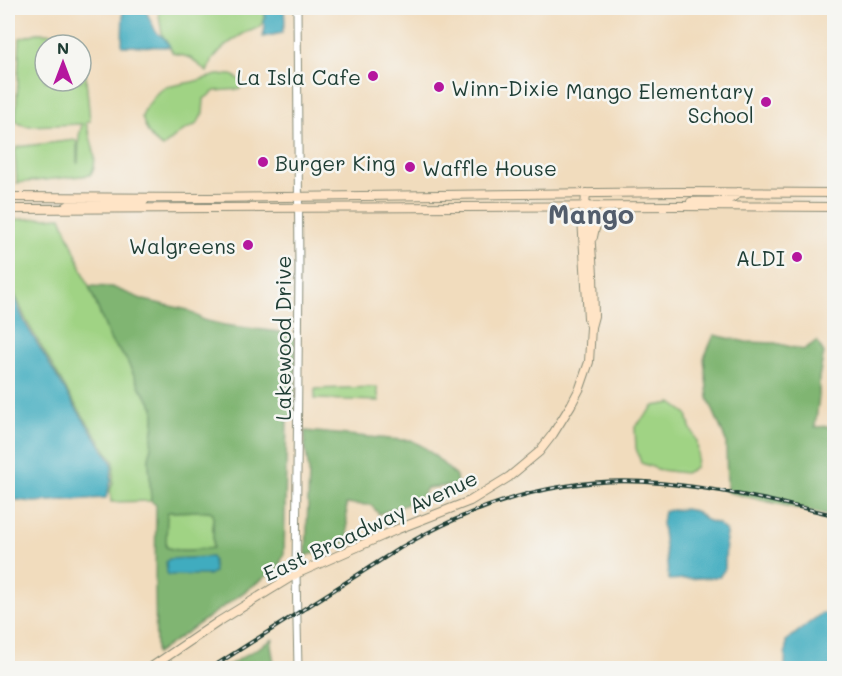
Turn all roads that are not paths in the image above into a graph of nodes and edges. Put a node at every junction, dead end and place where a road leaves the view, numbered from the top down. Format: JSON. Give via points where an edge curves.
{"nodes":[{"id":1,"x":297,"y":8,"type":"edge"},
{"id":2,"x":739,"y":192,"type":"junction"},
{"id":3,"x":586,"y":193,"type":"junction"},
{"id":4,"x":834,"y":193,"type":"edge"},
{"id":5,"x":298,"y":196,"type":"junction"},
{"id":6,"x":8,"y":197,"type":"edge"},
{"id":7,"x":147,"y":197,"type":"junction"},
{"id":8,"x":209,"y":198,"type":"junction"},
{"id":9,"x":678,"y":206,"type":"junction"},
{"id":10,"x":585,"y":207,"type":"junction"},
{"id":11,"x":612,"y":207,"type":"junction"},
{"id":12,"x":834,"y":207,"type":"edge"},
{"id":13,"x":8,"y":209,"type":"edge"},
{"id":14,"x":62,"y":209,"type":"junction"},
{"id":15,"x":151,"y":209,"type":"junction"},
{"id":16,"x":298,"y":209,"type":"junction"},
{"id":17,"x":591,"y":247,"type":"junction"},
{"id":18,"x":591,"y":327,"type":"junction"},
{"id":19,"x":296,"y":574,"type":"junction"},
{"id":20,"x":150,"y":669,"type":"edge"},
{"id":21,"x":298,"y":669,"type":"edge"}],
"edges":[{"from":1,"to":5,"type":"street","name":"Lakewood Drive"},
{"from":2,"to":3,"type":"main road"},
{"from":2,"to":4,"type":"main road"},
{"from":2,"to":9,"type":"main road","via":[[724,200]]},
{"from":3,"to":5,"type":"main road"},
{"from":3,"to":10,"type":"main road"},
{"from":5,"to":8,"type":"main road"},
{"from":5,"to":16,"type":"street","name":"Lakewood Drive"},
{"from":6,"to":7,"type":"main road"},
{"from":7,"to":8,"type":"main road"},
{"from":7,"to":14,"type":"main road","via":[[140,202],[71,204]]},
{"from":8,"to":15,"type":"main road","via":[[160,203]]},
{"from":9,"to":11,"type":"main road"},
{"from":9,"to":12,"type":"main road"},
{"from":10,"to":11,"type":"main road"},
{"from":10,"to":16,"type":"main road"},
{"from":10,"to":17,"type":"main road"},
{"from":10,"to":18,"type":"main road","via":[[582,218]]},
{"from":11,"to":17,"type":"main road","via":[[599,218]]},
{"from":13,"to":14,"type":"main road"},
{"from":14,"to":15,"type":"main road"},
{"from":15,"to":16,"type":"main road"},
{"from":16,"to":19,"type":"street","name":"Lakewood Drive"},
{"from":17,"to":18,"type":"main road"},
{"from":18,"to":19,"type":"main road","name":"East Broadway Avenue","via":[[589,362],[580,388],[539,452],[509,477],[470,501]]},
{"from":19,"to":20,"type":"main road","name":"East Broadway Avenue"},
{"from":19,"to":21,"type":"street","name":"Lakewood Drive"}]}
